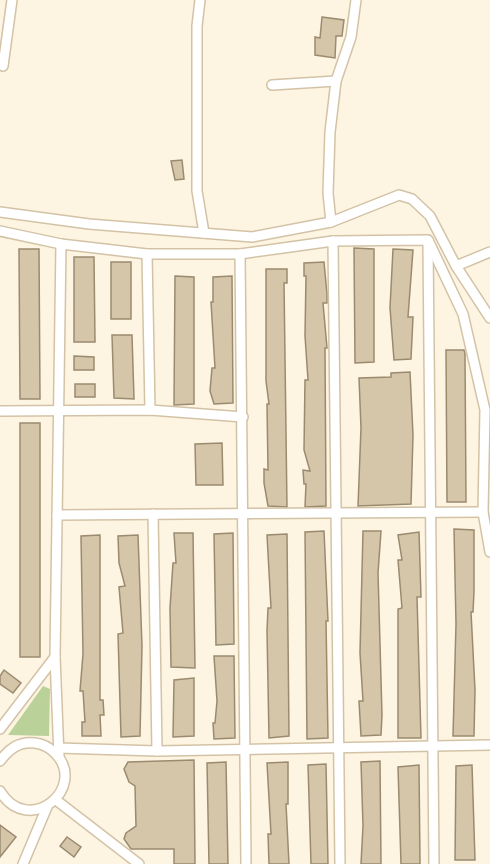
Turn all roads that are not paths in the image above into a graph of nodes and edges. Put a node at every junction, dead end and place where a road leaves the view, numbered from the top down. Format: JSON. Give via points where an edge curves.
{"nodes":[{"id":1,"x":12,"y":0,"type":"edge"},
{"id":2,"x":200,"y":0,"type":"edge"},
{"id":3,"x":356,"y":0,"type":"edge"},
{"id":4,"x":3,"y":66,"type":"dead end"},
{"id":5,"x":336,"y":81,"type":"junction"},
{"id":6,"x":272,"y":85,"type":"dead end"},
{"id":7,"x":0,"y":212,"type":"edge"},
{"id":8,"x":331,"y":222,"type":"junction"},
{"id":9,"x":0,"y":231,"type":"edge"},
{"id":10,"x":204,"y":233,"type":"junction"},
{"id":11,"x":428,"y":240,"type":"junction"},
{"id":12,"x":333,"y":241,"type":"junction"},
{"id":13,"x":61,"y":244,"type":"junction"},
{"id":14,"x":490,"y":252,"type":"edge"},
{"id":15,"x":147,"y":254,"type":"junction"},
{"id":16,"x":240,"y":254,"type":"junction"},
{"id":17,"x":456,"y":266,"type":"junction"},
{"id":18,"x":490,"y":318,"type":"edge"},
{"id":19,"x":59,"y":410,"type":"junction"},
{"id":20,"x":150,"y":410,"type":"junction"},
{"id":21,"x":0,"y":411,"type":"edge"},
{"id":22,"x":243,"y":417,"type":"junction"},
{"id":23,"x":483,"y":512,"type":"junction"},
{"id":24,"x":336,"y":513,"type":"junction"},
{"id":25,"x":430,"y":513,"type":"junction"},
{"id":26,"x":153,"y":514,"type":"junction"},
{"id":27,"x":243,"y":514,"type":"junction"},
{"id":28,"x":57,"y":515,"type":"junction"},
{"id":29,"x":490,"y":552,"type":"edge"},
{"id":30,"x":55,"y":657,"type":"junction"},
{"id":31,"x":0,"y":729,"type":"edge"},
{"id":32,"x":490,"y":745,"type":"edge"},
{"id":33,"x":433,"y":746,"type":"junction"},
{"id":34,"x":4,"y":748,"type":"edge"},
{"id":35,"x":339,"y":748,"type":"junction"},
{"id":36,"x":245,"y":749,"type":"junction"},
{"id":37,"x":157,"y":751,"type":"junction"},
{"id":38,"x":59,"y":752,"type":"junction"},
{"id":39,"x":0,"y":761,"type":"edge"},
{"id":40,"x":0,"y":791,"type":"edge"},
{"id":41,"x":56,"y":800,"type":"junction"},
{"id":42,"x":46,"y":807,"type":"junction"},
{"id":43,"x":23,"y":864,"type":"edge"},
{"id":44,"x":140,"y":864,"type":"edge"},
{"id":45,"x":246,"y":864,"type":"edge"},
{"id":46,"x":340,"y":864,"type":"edge"},
{"id":47,"x":434,"y":864,"type":"edge"}],
"edges":[{"from":1,"to":4,"type":"street"},
{"from":2,"to":10,"type":"street","via":[[197,191]]},
{"from":3,"to":5,"type":"street","via":[[351,38]]},
{"from":5,"to":6,"type":"street"},
{"from":5,"to":8,"type":"street","via":[[329,169]]},
{"from":7,"to":10,"type":"street"},
{"from":8,"to":10,"type":"street","via":[[252,237]]},
{"from":8,"to":17,"type":"street","via":[[399,195],[412,199],[430,216]]},
{"from":9,"to":13,"type":"street"},
{"from":11,"to":12,"type":"street"},
{"from":11,"to":23,"type":"street","via":[[463,314],[485,410]]},
{"from":11,"to":25,"type":"street"},
{"from":12,"to":16,"type":"street"},
{"from":12,"to":24,"type":"street"},
{"from":13,"to":15,"type":"street"},
{"from":13,"to":19,"type":"street"},
{"from":14,"to":17,"type":"street"},
{"from":15,"to":16,"type":"street"},
{"from":15,"to":20,"type":"street"},
{"from":16,"to":22,"type":"street"},
{"from":17,"to":18,"type":"street"},
{"from":19,"to":20,"type":"street"},
{"from":19,"to":21,"type":"street"},
{"from":19,"to":28,"type":"street"},
{"from":20,"to":22,"type":"street"},
{"from":22,"to":27,"type":"street"},
{"from":23,"to":25,"type":"street"},
{"from":23,"to":29,"type":"street"},
{"from":24,"to":25,"type":"street"},
{"from":24,"to":27,"type":"street"},
{"from":24,"to":35,"type":"street"},
{"from":25,"to":33,"type":"street"},
{"from":26,"to":27,"type":"street"},
{"from":26,"to":28,"type":"street"},
{"from":26,"to":37,"type":"street"},
{"from":27,"to":36,"type":"street"},
{"from":28,"to":30,"type":"street"},
{"from":30,"to":31,"type":"street"},
{"from":30,"to":38,"type":"street"},
{"from":32,"to":33,"type":"street"},
{"from":33,"to":35,"type":"street"},
{"from":33,"to":47,"type":"street"},
{"from":34,"to":38,"type":"street","via":[[28,742]]},
{"from":34,"to":39,"type":"street"},
{"from":35,"to":36,"type":"street"},
{"from":35,"to":46,"type":"street"},
{"from":36,"to":37,"type":"street"},
{"from":36,"to":45,"type":"street"},
{"from":37,"to":38,"type":"street"},
{"from":38,"to":41,"type":"street","via":[[65,779]]},
{"from":40,"to":42,"type":"street","via":[[13,806],[24,810]]},
{"from":41,"to":42,"type":"street"},
{"from":41,"to":44,"type":"street"},
{"from":42,"to":43,"type":"street"}]}
